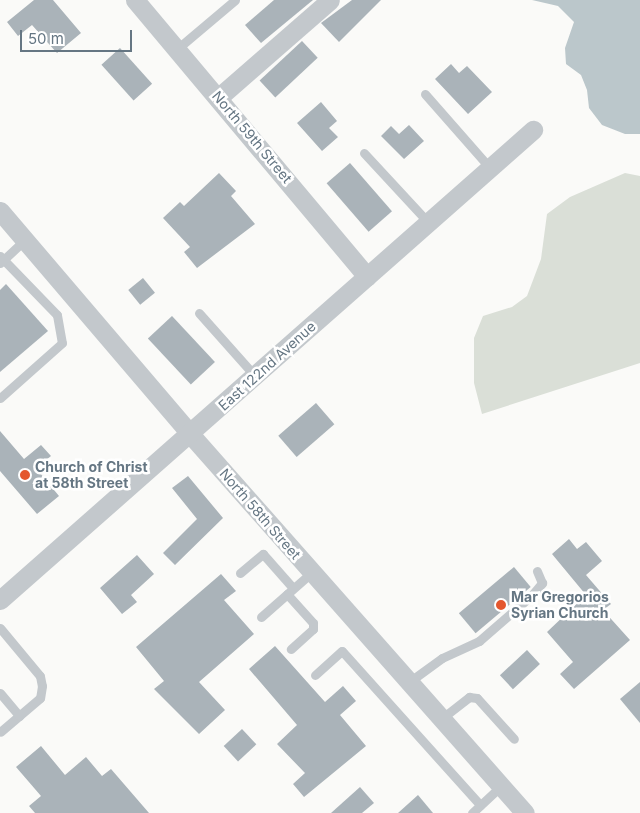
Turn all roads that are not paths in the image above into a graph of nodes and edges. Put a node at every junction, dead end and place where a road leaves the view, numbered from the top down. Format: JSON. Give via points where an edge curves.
{"nodes":[{"id":1,"x":135,"y":0,"type":"edge"},
{"id":2,"x":235,"y":0,"type":"edge"},
{"id":3,"x":330,"y":0,"type":"edge"},
{"id":4,"x":177,"y":49,"type":"junction"},
{"id":5,"x":425,"y":94,"type":"dead end"},
{"id":6,"x":219,"y":97,"type":"junction"},
{"id":7,"x":533,"y":130,"type":"dead end"},
{"id":8,"x":364,"y":154,"type":"dead end"},
{"id":9,"x":490,"y":168,"type":"junction"},
{"id":10,"x":0,"y":211,"type":"edge"},
{"id":11,"x":428,"y":222,"type":"junction"},
{"id":12,"x":25,"y":240,"type":"junction"},
{"id":13,"x":1,"y":260,"type":"edge"},
{"id":14,"x":367,"y":276,"type":"junction"},
{"id":15,"x":199,"y":313,"type":"dead end"},
{"id":16,"x":256,"y":376,"type":"junction"},
{"id":17,"x":0,"y":398,"type":"edge"},
{"id":18,"x":191,"y":434,"type":"junction"},
{"id":19,"x":312,"y":572,"type":"junction"},
{"id":20,"x":537,"y":572,"type":"dead end"},
{"id":21,"x":240,"y":573,"type":"dead end"},
{"id":22,"x":290,"y":591,"type":"junction"},
{"id":23,"x":0,"y":600,"type":"edge"},
{"id":24,"x":261,"y":616,"type":"dead end"},
{"id":25,"x":1,"y":632,"type":"edge"},
{"id":26,"x":291,"y":649,"type":"dead end"},
{"id":27,"x":315,"y":675,"type":"dead end"},
{"id":28,"x":409,"y":682,"type":"junction"},
{"id":29,"x":0,"y":693,"type":"edge"},
{"id":30,"x":19,"y":716,"type":"junction"},
{"id":31,"x":441,"y":719,"type":"junction"},
{"id":32,"x":0,"y":732,"type":"edge"},
{"id":33,"x":514,"y":740,"type":"dead end"},
{"id":34,"x":501,"y":786,"type":"junction"},
{"id":35,"x":480,"y":806,"type":"junction"},
{"id":36,"x":472,"y":813,"type":"edge"},
{"id":37,"x":524,"y":813,"type":"edge"}],
"edges":[{"from":1,"to":4,"type":"street","name":"North 59th Street"},
{"from":2,"to":4,"type":"lane"},
{"from":3,"to":6,"type":"street"},
{"from":4,"to":6,"type":"street","name":"North 59th Street"},
{"from":5,"to":9,"type":"lane"},
{"from":6,"to":14,"type":"street","name":"North 59th Street"},
{"from":7,"to":9,"type":"street","name":"East 122nd Avenue"},
{"from":8,"to":11,"type":"lane"},
{"from":9,"to":11,"type":"street","name":"East 122nd Avenue"},
{"from":10,"to":12,"type":"street","name":"North 58th Street"},
{"from":11,"to":14,"type":"street","name":"East 122nd Avenue"},
{"from":12,"to":13,"type":"lane"},
{"from":12,"to":18,"type":"street","name":"North 58th Street"},
{"from":13,"to":17,"type":"lane","via":[[57,315],[62,343]]},
{"from":14,"to":16,"type":"street","name":"East 122nd Avenue"},
{"from":15,"to":16,"type":"lane"},
{"from":16,"to":18,"type":"street","name":"East 122nd Avenue"},
{"from":18,"to":19,"type":"street","name":"North 58th Street"},
{"from":18,"to":23,"type":"street","name":"East 122nd Avenue"},
{"from":19,"to":22,"type":"lane"},
{"from":19,"to":28,"type":"street","name":"North 58th Street"},
{"from":20,"to":28,"type":"lane","via":[[542,583],[525,602],[479,641],[442,658]]},
{"from":21,"to":22,"type":"lane","via":[[263,554]]},
{"from":22,"to":24,"type":"lane"},
{"from":22,"to":26,"type":"lane","via":[[313,623],[312,629]]},
{"from":25,"to":30,"type":"lane","via":[[40,676],[40,698]]},
{"from":27,"to":35,"type":"lane","via":[[342,651]]},
{"from":28,"to":31,"type":"street","name":"North 58th Street"},
{"from":29,"to":30,"type":"lane"},
{"from":30,"to":32,"type":"lane"},
{"from":31,"to":33,"type":"lane","via":[[469,697],[477,698]]},
{"from":31,"to":34,"type":"street","name":"North 58th Street"},
{"from":34,"to":35,"type":"lane"},
{"from":34,"to":37,"type":"street","name":"North 58th Street"},
{"from":35,"to":36,"type":"lane"}]}
